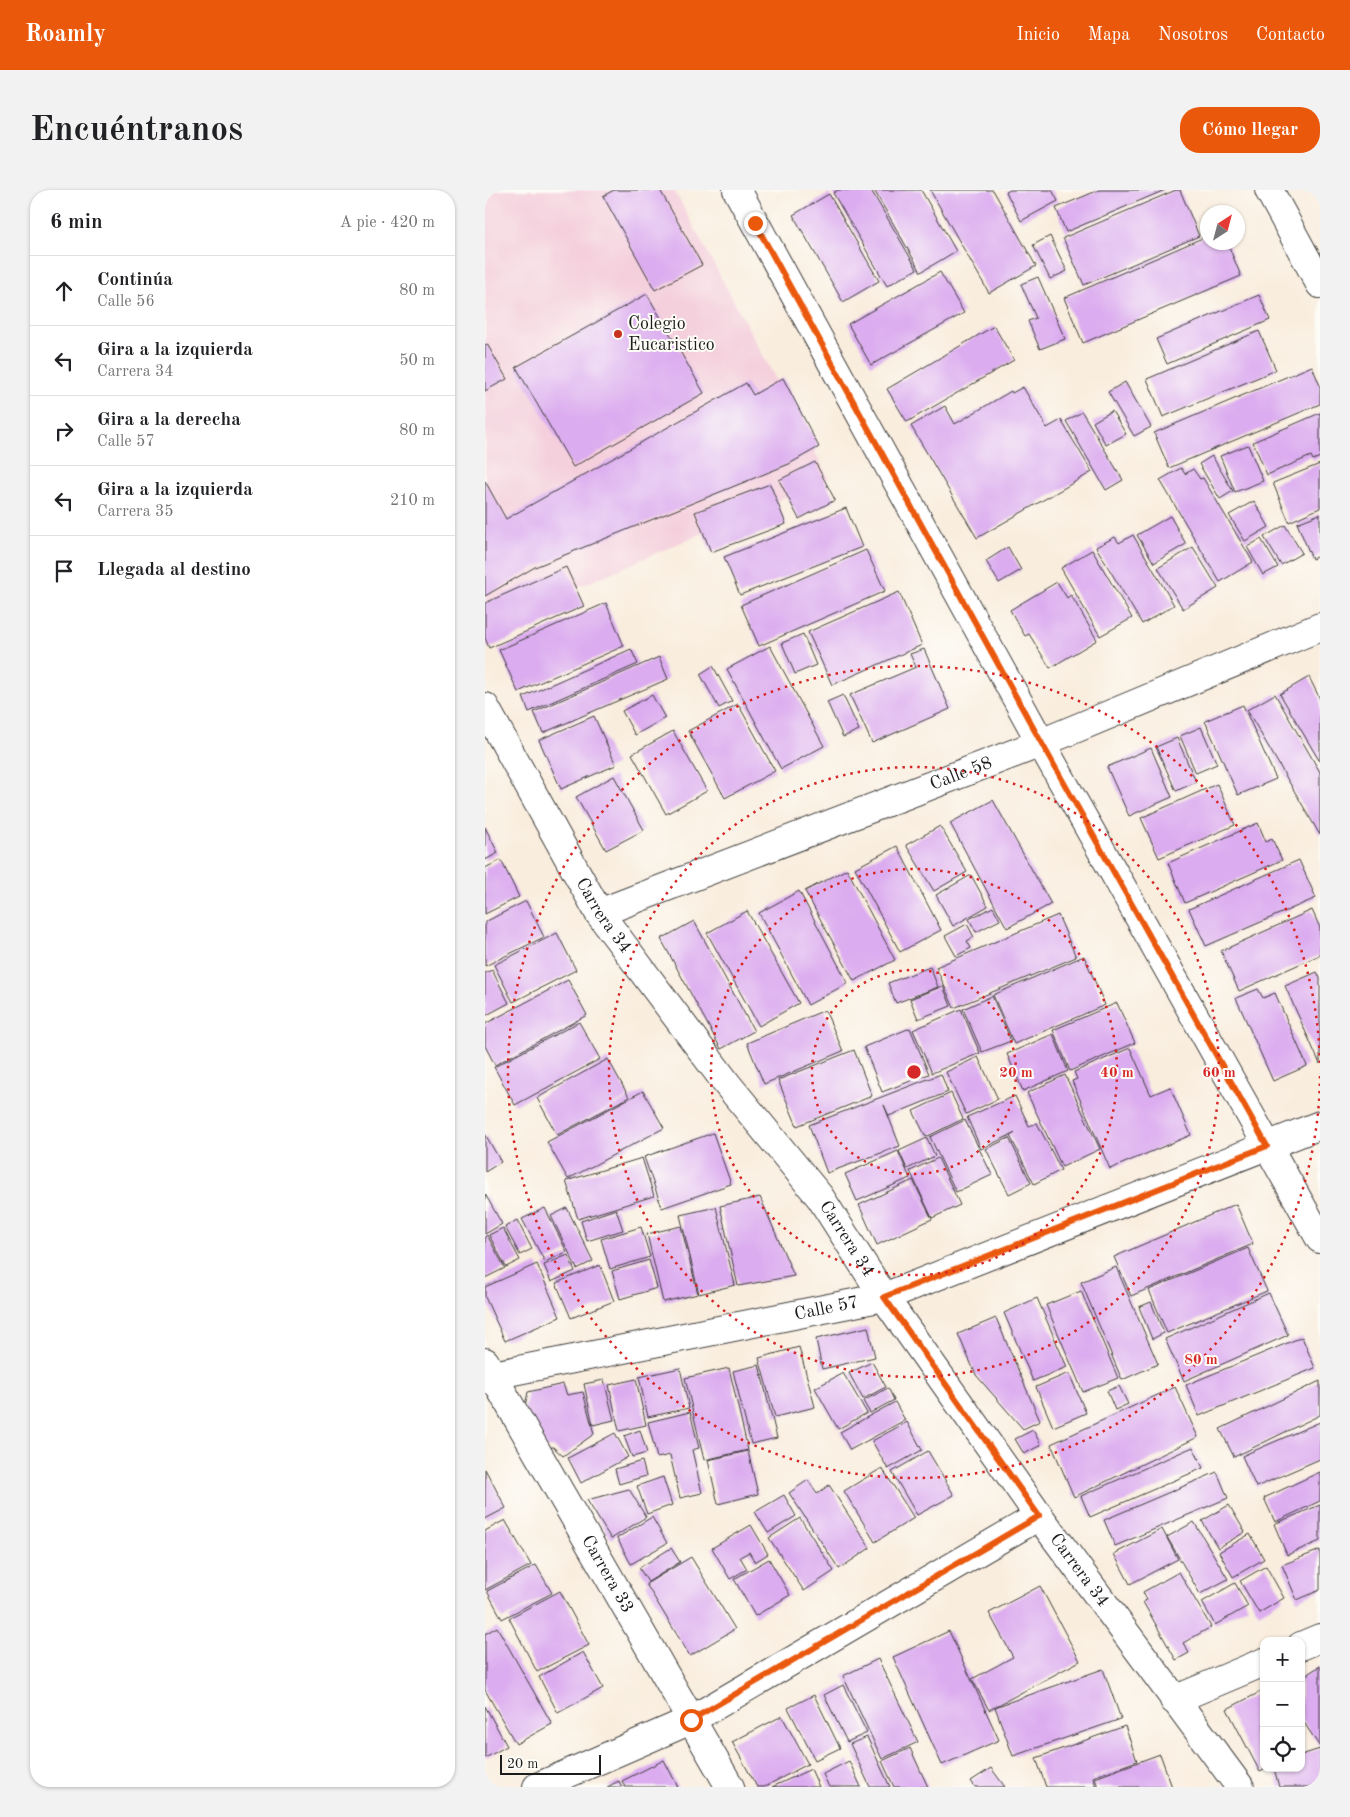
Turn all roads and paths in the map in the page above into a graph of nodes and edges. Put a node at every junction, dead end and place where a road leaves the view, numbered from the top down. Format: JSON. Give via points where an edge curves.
{"nodes":[{"id":1,"x":737,"y":190,"type":"edge"},
{"id":2,"x":1269,"y":190,"type":"edge"},
{"id":3,"x":1320,"y":284,"type":"edge"},
{"id":4,"x":1320,"y":627,"type":"edge"},
{"id":5,"x":485,"y":707,"type":"edge"},
{"id":6,"x":1041,"y":742,"type":"junction"},
{"id":7,"x":599,"y":913,"type":"junction"},
{"id":8,"x":1320,"y":1125,"type":"edge"},
{"id":9,"x":1267,"y":1146,"type":"junction"},
{"id":10,"x":1320,"y":1239,"type":"edge"},
{"id":11,"x":884,"y":1297,"type":"junction"},
{"id":12,"x":488,"y":1372,"type":"edge"},
{"id":13,"x":1039,"y":1516,"type":"junction"},
{"id":14,"x":1320,"y":1638,"type":"edge"},
{"id":15,"x":1305,"y":1644,"type":"edge"},
{"id":16,"x":1260,"y":1664,"type":"edge"},
{"id":17,"x":1174,"y":1700,"type":"junction"},
{"id":18,"x":691,"y":1720,"type":"junction"},
{"id":19,"x":537,"y":1787,"type":"edge"},
{"id":20,"x":730,"y":1787,"type":"edge"},
{"id":21,"x":1241,"y":1787,"type":"edge"}],
"edges":[{"from":1,"to":6,"type":"street"},
{"from":2,"to":3,"type":"street"},
{"from":4,"to":6,"type":"street","name":"Calle 58"},
{"from":5,"to":7,"type":"street","name":"Carrera 34"},
{"from":6,"to":7,"type":"street","name":"Calle 58"},
{"from":6,"to":9,"type":"street"},
{"from":7,"to":11,"type":"street","name":"Carrera 34","via":[[727,1084],[820,1197]]},
{"from":8,"to":9,"type":"street","name":"Calle 57"},
{"from":9,"to":10,"type":"street"},
{"from":9,"to":11,"type":"street","name":"Calle 57"},
{"from":11,"to":12,"type":"street","name":"Calle 57"},
{"from":11,"to":13,"type":"street","name":"Carrera 34"},
{"from":12,"to":18,"type":"street","name":"Carrera 33"},
{"from":13,"to":17,"type":"street","name":"Carrera 34"},
{"from":13,"to":18,"type":"street"},
{"from":14,"to":15,"type":"street"},
{"from":16,"to":17,"type":"street"},
{"from":17,"to":21,"type":"street","name":"Carrera 34"},
{"from":18,"to":19,"type":"street"},
{"from":18,"to":20,"type":"street","name":"Carrera 33"}]}
